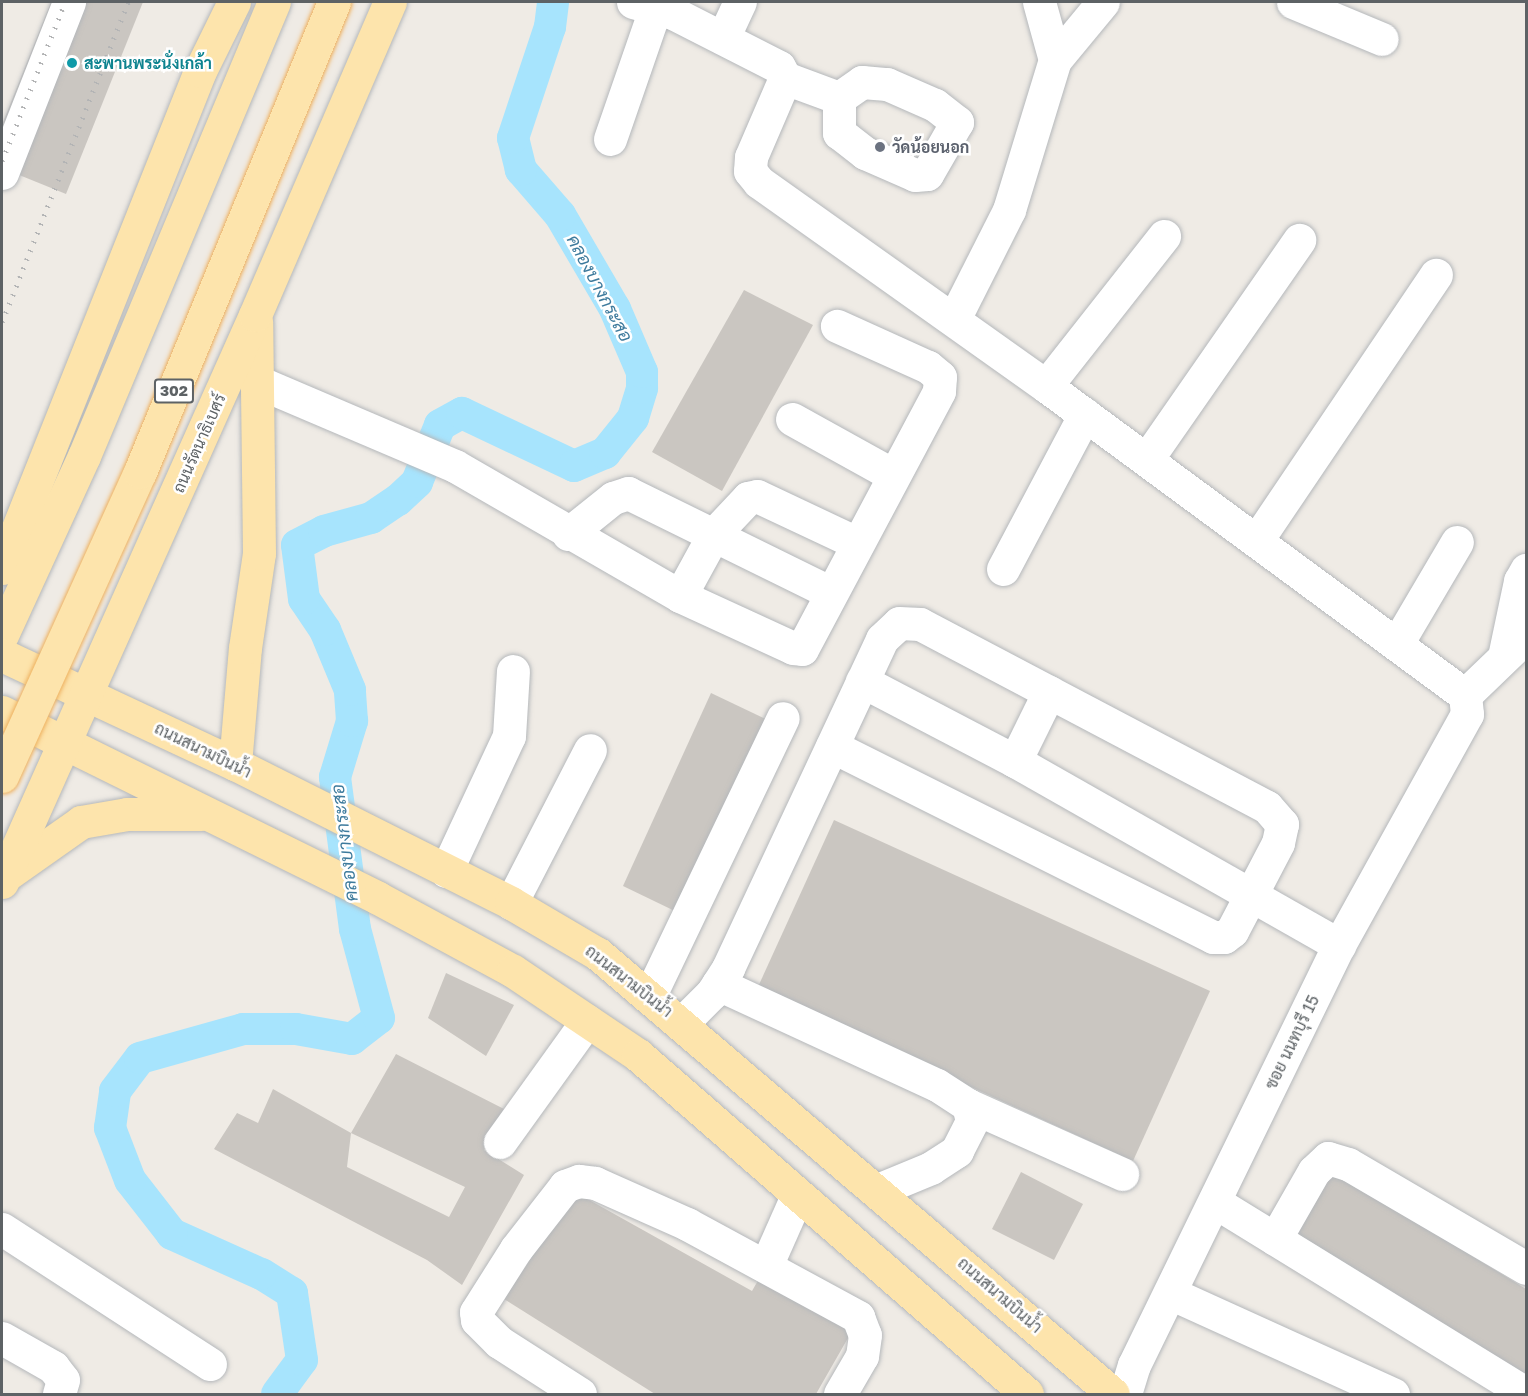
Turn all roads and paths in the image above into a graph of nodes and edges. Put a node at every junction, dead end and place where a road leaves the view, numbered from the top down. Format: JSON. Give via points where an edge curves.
{"nodes":[{"id":1,"x":69,"y":2,"type":"edge"},
{"id":2,"x":218,"y":2,"type":"edge"},
{"id":3,"x":234,"y":2,"type":"edge"},
{"id":4,"x":274,"y":2,"type":"edge"},
{"id":5,"x":334,"y":2,"type":"edge"},
{"id":6,"x":390,"y":2,"type":"edge"},
{"id":7,"x":741,"y":2,"type":"edge"},
{"id":8,"x":1039,"y":2,"type":"edge"},
{"id":9,"x":1103,"y":2,"type":"edge"},
{"id":10,"x":1293,"y":2,"type":"edge"},
{"id":11,"x":644,"y":5,"type":"edge"},
{"id":12,"x":723,"y":38,"type":"junction"},
{"id":13,"x":1382,"y":39,"type":"dead end"},
{"id":14,"x":1055,"y":60,"type":"junction"},
{"id":15,"x":200,"y":72,"type":"junction"},
{"id":16,"x":785,"y":78,"type":"junction"},
{"id":17,"x":838,"y":98,"type":"dead end"},
{"id":18,"x":610,"y":139,"type":"dead end"},
{"id":19,"x":4,"y":160,"type":"edge"},
{"id":20,"x":1164,"y":236,"type":"dead end"},
{"id":21,"x":1299,"y":240,"type":"dead end"},
{"id":22,"x":1436,"y":275,"type":"dead end"},
{"id":23,"x":255,"y":315,"type":"junction"},
{"id":24,"x":954,"y":319,"type":"junction"},
{"id":25,"x":837,"y":326,"type":"dead end"},
{"id":26,"x":258,"y":382,"type":"junction"},
{"id":27,"x":1046,"y":386,"type":"junction"},
{"id":28,"x":1085,"y":414,"type":"junction"},
{"id":29,"x":792,"y":419,"type":"dead end"},
{"id":30,"x":1147,"y":459,"type":"junction"},
{"id":31,"x":893,"y":476,"type":"junction"},
{"id":32,"x":568,"y":534,"type":"junction"},
{"id":33,"x":714,"y":534,"type":"junction"},
{"id":34,"x":10,"y":540,"type":"edge"},
{"id":35,"x":1257,"y":540,"type":"junction"},
{"id":36,"x":1457,"y":542,"type":"dead end"},
{"id":37,"x":857,"y":543,"type":"junction"},
{"id":38,"x":2,"y":568,"type":"edge"},
{"id":39,"x":1003,"y":569,"type":"dead end"},
{"id":40,"x":1527,"y":570,"type":"edge"},
{"id":41,"x":831,"y":593,"type":"junction"},
{"id":42,"x":680,"y":596,"type":"junction"},
{"id":43,"x":2,"y":635,"type":"edge"},
{"id":44,"x":1398,"y":642,"type":"junction"},
{"id":45,"x":1515,"y":646,"type":"edge"},
{"id":46,"x":2,"y":655,"type":"edge"},
{"id":47,"x":513,"y":671,"type":"dead end"},
{"id":48,"x":862,"y":681,"type":"junction"},
{"id":49,"x":1049,"y":692,"type":"junction"},
{"id":50,"x":87,"y":695,"type":"junction"},
{"id":51,"x":1465,"y":695,"type":"junction"},
{"id":52,"x":2,"y":712,"type":"edge"},
{"id":53,"x":783,"y":718,"type":"dead end"},
{"id":54,"x":66,"y":743,"type":"junction"},
{"id":55,"x":832,"y":746,"type":"junction"},
{"id":56,"x":590,"y":750,"type":"dead end"},
{"id":57,"x":1015,"y":761,"type":"junction"},
{"id":58,"x":235,"y":764,"type":"junction"},
{"id":59,"x":2,"y":776,"type":"edge"},
{"id":60,"x":208,"y":814,"type":"junction"},
{"id":61,"x":446,"y":871,"type":"junction"},
{"id":62,"x":3,"y":879,"type":"edge"},
{"id":63,"x":1253,"y":894,"type":"junction"},
{"id":64,"x":512,"y":903,"type":"junction"},
{"id":65,"x":1339,"y":945,"type":"junction"},
{"id":66,"x":718,"y":984,"type":"junction"},
{"id":67,"x":650,"y":995,"type":"junction"},
{"id":68,"x":587,"y":1021,"type":"junction"},
{"id":69,"x":681,"y":1024,"type":"junction"},
{"id":70,"x":968,"y":1105,"type":"junction"},
{"id":71,"x":500,"y":1142,"type":"dead end"},
{"id":72,"x":1122,"y":1174,"type":"dead end"},
{"id":73,"x":878,"y":1190,"type":"junction"},
{"id":74,"x":797,"y":1196,"type":"junction"},
{"id":75,"x":1215,"y":1202,"type":"junction"},
{"id":76,"x":2,"y":1229,"type":"edge"},
{"id":77,"x":1275,"y":1239,"type":"junction"},
{"id":78,"x":766,"y":1266,"type":"junction"},
{"id":79,"x":1527,"y":1268,"type":"edge"},
{"id":80,"x":1170,"y":1293,"type":"junction"},
{"id":81,"x":2,"y":1338,"type":"edge"},
{"id":82,"x":210,"y":1364,"type":"dead end"},
{"id":83,"x":1527,"y":1393,"type":"edge"},
{"id":84,"x":59,"y":1395,"type":"edge"},
{"id":85,"x":580,"y":1395,"type":"edge"},
{"id":86,"x":840,"y":1395,"type":"edge"},
{"id":87,"x":1027,"y":1395,"type":"edge"},
{"id":88,"x":1113,"y":1395,"type":"edge"},
{"id":89,"x":1125,"y":1395,"type":"edge"},
{"id":90,"x":1393,"y":1395,"type":"edge"}],
"edges":[{"from":1,"to":19,"type":"street"},
{"from":2,"to":15,"type":"main road"},
{"from":3,"to":15,"type":"main road"},
{"from":4,"to":43,"type":"main road","via":[[84,456]]},
{"from":5,"to":59,"type":"main road","number":"302","bridge":true,"via":[[140,472]]},
{"from":6,"to":23,"type":"main road","name":"ถนนรัตนาธิเบศร์","number":"302"},
{"from":7,"to":12,"type":"street"},
{"from":8,"to":14,"type":"street"},
{"from":9,"to":14,"type":"street"},
{"from":10,"to":13,"type":"street"},
{"from":11,"to":12,"type":"street","via":[[673,13]]},
{"from":11,"to":18,"type":"street"},
{"from":12,"to":16,"type":"street","via":[[766,58],[779,67]]},
{"from":14,"to":24,"type":"street","via":[[1009,210]]},
{"from":15,"to":34,"type":"main road"},
{"from":16,"to":17,"type":"street"},
{"from":16,"to":24,"type":"street","via":[[751,157],[750,171],[759,183]]},
{"from":20,"to":27,"type":"street"},
{"from":21,"to":30,"type":"street"},
{"from":22,"to":35,"type":"street"},
{"from":23,"to":26,"type":"main road"},
{"from":23,"to":50,"type":"main road","name":"ถนนรัตนาธิเบศร์","number":"302"},
{"from":24,"to":27,"type":"street"},
{"from":25,"to":31,"type":"street","via":[[928,367],[940,377],[939,391]]},
{"from":26,"to":32,"type":"street","via":[[456,466]]},
{"from":26,"to":58,"type":"main road","via":[[259,552],[245,648]]},
{"from":27,"to":28,"type":"street"},
{"from":28,"to":30,"type":"street"},
{"from":28,"to":39,"type":"street"},
{"from":29,"to":31,"type":"street"},
{"from":30,"to":35,"type":"street"},
{"from":31,"to":37,"type":"street"},
{"from":32,"to":33,"type":"street","via":[[613,498],[628,493]]},
{"from":32,"to":42,"type":"street"},
{"from":33,"to":37,"type":"street","via":[[736,508],[757,496]]},
{"from":33,"to":41,"type":"street"},
{"from":33,"to":42,"type":"street"},
{"from":34,"to":38,"type":"main road"},
{"from":35,"to":44,"type":"street"},
{"from":36,"to":44,"type":"street"},
{"from":37,"to":41,"type":"street"},
{"from":40,"to":45,"type":"street","via":[[1520,581]]},
{"from":41,"to":42,"type":"street","via":[[802,649]]},
{"from":44,"to":51,"type":"street"},
{"from":45,"to":51,"type":"street"},
{"from":46,"to":50,"type":"main road","name":"ถนนสนามบินน้ำ"},
{"from":47,"to":61,"type":"street","via":[[509,736]]},
{"from":48,"to":49,"type":"street","via":[[882,639],[899,624],[920,624]]},
{"from":48,"to":55,"type":"street"},
{"from":48,"to":57,"type":"street"},
{"from":49,"to":57,"type":"street"},
{"from":49,"to":63,"type":"street","via":[[1267,807],[1282,824],[1278,843]]},
{"from":50,"to":54,"type":"main road","name":"ถนนรัตนาธิเบศร์","number":"302"},
{"from":50,"to":58,"type":"main road","name":"ถนนสนามบินน้ำ"},
{"from":51,"to":65,"type":"street","name":"ซอย นนทบุรี 15","via":[[1467,714]]},
{"from":52,"to":54,"type":"main road"},
{"from":53,"to":67,"type":"street"},
{"from":54,"to":60,"type":"main road"},
{"from":54,"to":62,"type":"main road","name":"ถนนรัตนาธิเบศร์","number":"302"},
{"from":55,"to":63,"type":"street","via":[[1213,937],[1224,937],[1232,931]]},
{"from":55,"to":66,"type":"street"},
{"from":56,"to":64,"type":"street"},
{"from":57,"to":63,"type":"street"},
{"from":58,"to":61,"type":"main road","name":"ถนนสนามบินน้ำ"},
{"from":60,"to":62,"type":"main road","via":[[127,814],[81,822]]},
{"from":60,"to":68,"type":"main road","via":[[378,898],[513,971]]},
{"from":61,"to":64,"type":"main road","name":"ถนนสนามบินน้ำ"},
{"from":63,"to":65,"type":"street"},
{"from":64,"to":67,"type":"main road","name":"ถนนสนามบินน้ำ","via":[[598,954]]},
{"from":65,"to":75,"type":"street","name":"ซอย นนทบุรี 15"},
{"from":66,"to":69,"type":"street"},
{"from":66,"to":70,"type":"street","via":[[937,1084]]},
{"from":67,"to":69,"type":"main road","name":"ถนนสนามบินน้ำ"},
{"from":68,"to":71,"type":"street"},
{"from":68,"to":74,"type":"main road","via":[[638,1055]]},
{"from":69,"to":73,"type":"main road","name":"ถนนสนามบินน้ำ"},
{"from":70,"to":72,"type":"street"},
{"from":70,"to":73,"type":"street","via":[[972,1121],[957,1151],[931,1168]]},
{"from":73,"to":88,"type":"main road","name":"ถนนสนามบินน้ำ"},
{"from":74,"to":78,"type":"street"},
{"from":74,"to":87,"type":"main road"},
{"from":75,"to":77,"type":"street"},
{"from":75,"to":80,"type":"street","name":"ซอย นนทบุรี 15"},
{"from":76,"to":82,"type":"street"},
{"from":77,"to":79,"type":"street","via":[[1314,1171],[1328,1158],[1348,1164]]},
{"from":77,"to":83,"type":"street"},
{"from":78,"to":85,"type":"street","via":[[687,1224],[596,1183],[579,1181],[565,1186],[516,1249],[476,1312],[477,1320],[499,1342]]},
{"from":78,"to":86,"type":"street","via":[[858,1317],[865,1335],[862,1356]]},
{"from":80,"to":89,"type":"street","name":"ซอย นนทบุรี 15","via":[[1134,1365]]},
{"from":80,"to":90,"type":"street"},
{"from":81,"to":84,"type":"street","via":[[53,1367],[63,1380]]}]}
